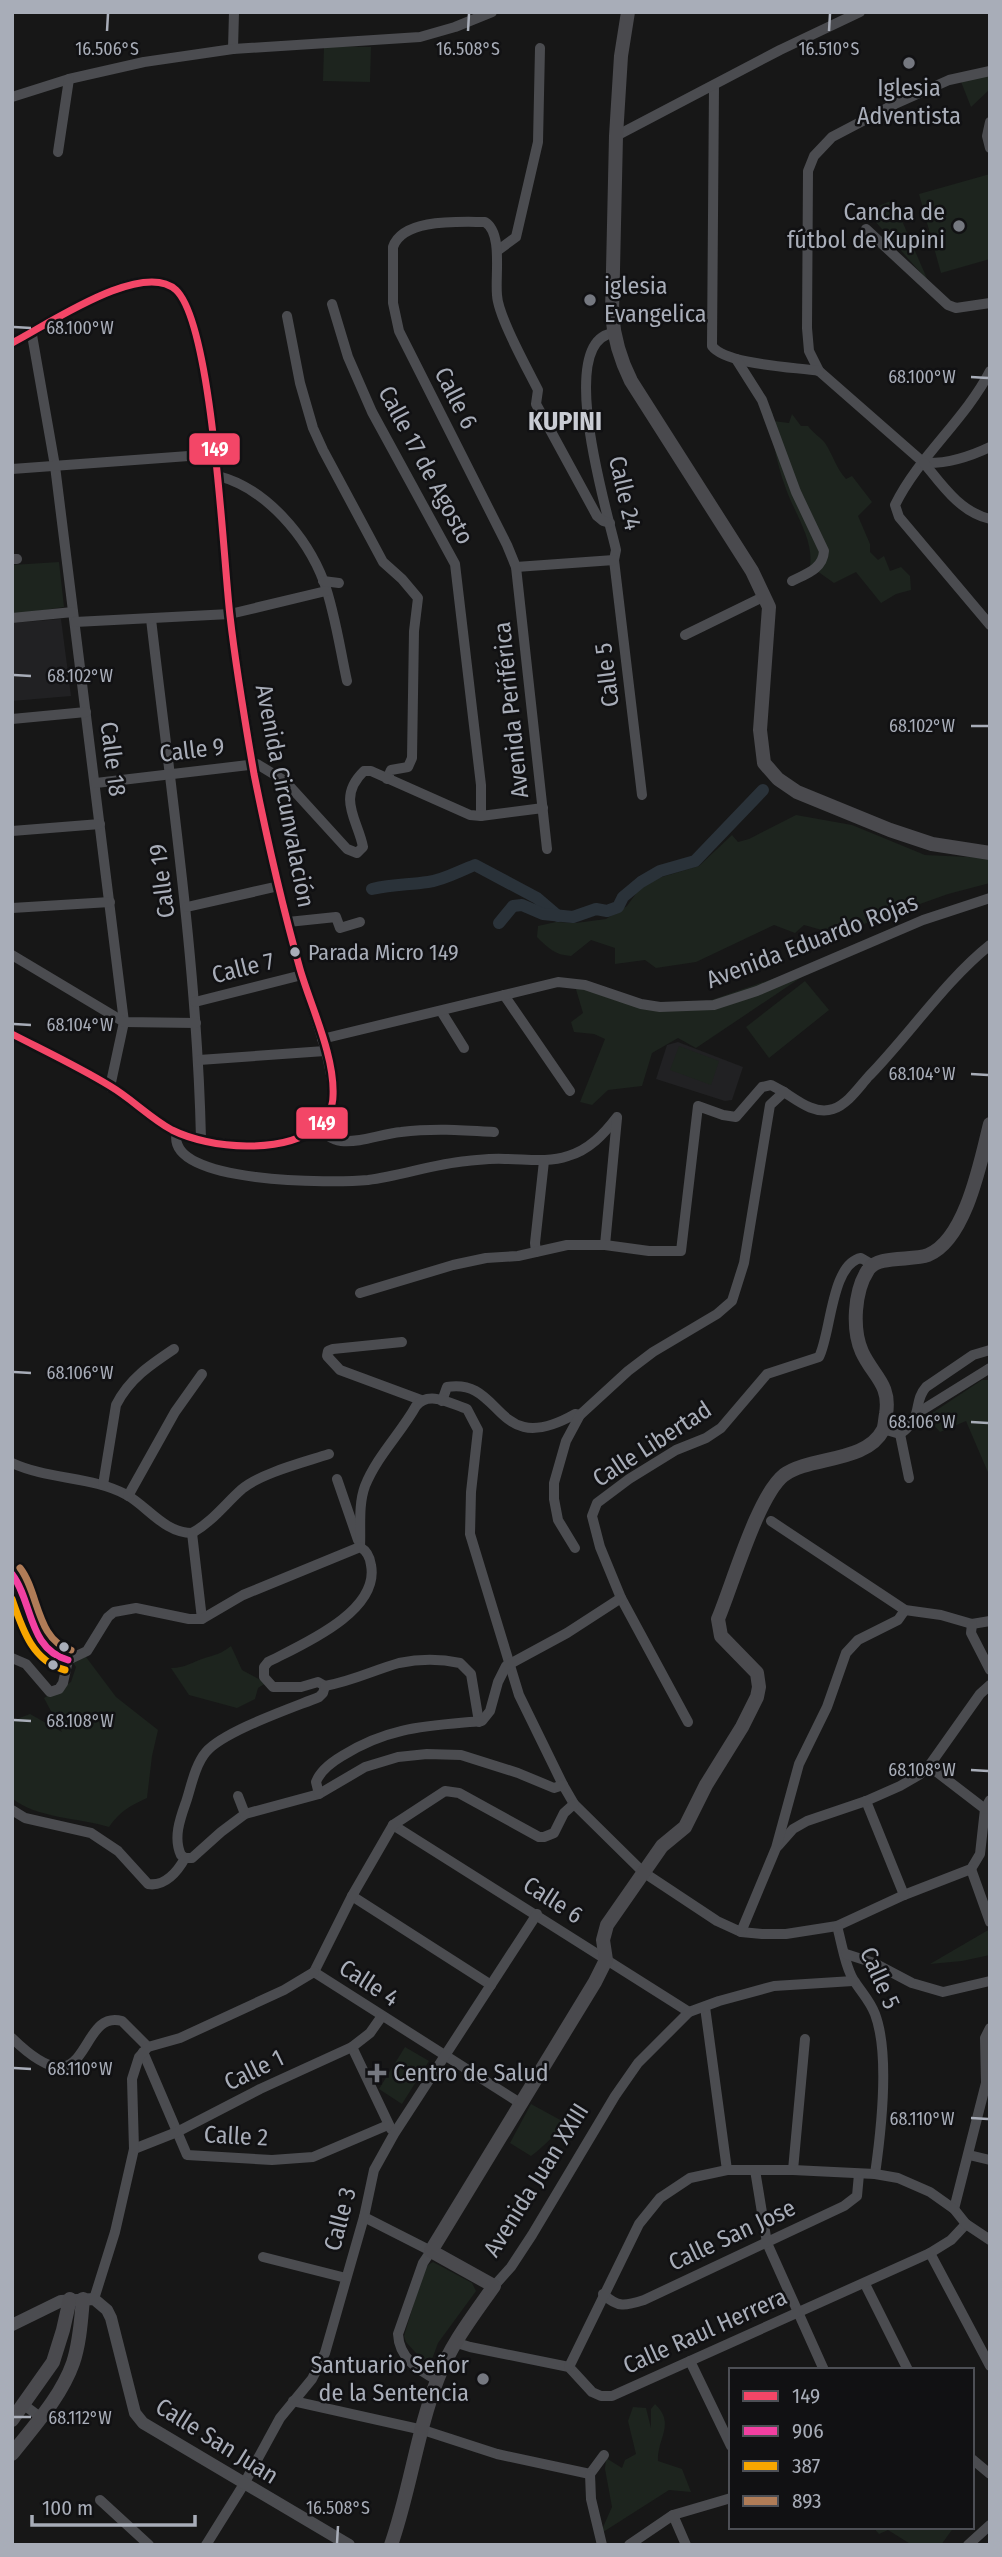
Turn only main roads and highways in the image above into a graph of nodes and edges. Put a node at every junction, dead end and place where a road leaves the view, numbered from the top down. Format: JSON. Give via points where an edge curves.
{"nodes":[{"id":1,"x":629,"y":13,"type":"edge"},
{"id":2,"x":990,"y":853,"type":"edge"},
{"id":3,"x":990,"y":1124,"type":"edge"},
{"id":4,"x":12,"y":2420,"type":"edge"},
{"id":5,"x":12,"y":2454,"type":"edge"},
{"id":6,"x":391,"y":2545,"type":"edge"}],
"edges":[{"from":1,"to":2,"type":"main road","via":[[616,136],[612,314],[617,351],[631,381],[746,561],[769,607],[760,730],[764,763],[797,792],[890,830],[932,844]]},
{"from":3,"to":6,"type":"main road","name":"Avenida Juan XXIII","via":[[971,1197],[946,1241],[927,1255],[873,1265],[860,1290],[857,1334],[862,1352],[887,1393],[883,1429],[874,1440],[849,1454],[785,1475],[776,1482],[759,1514],[718,1619],[721,1636],[757,1673],[757,1697],[685,1827],[662,1846],[607,1925],[603,1940],[606,1960],[595,1982],[431,2251],[494,2286],[454,2342],[437,2379]]},
{"from":4,"to":5,"type":"main road","via":[[53,2362],[63,2330],[82,2299],[79,2338],[61,2389]]}]}
